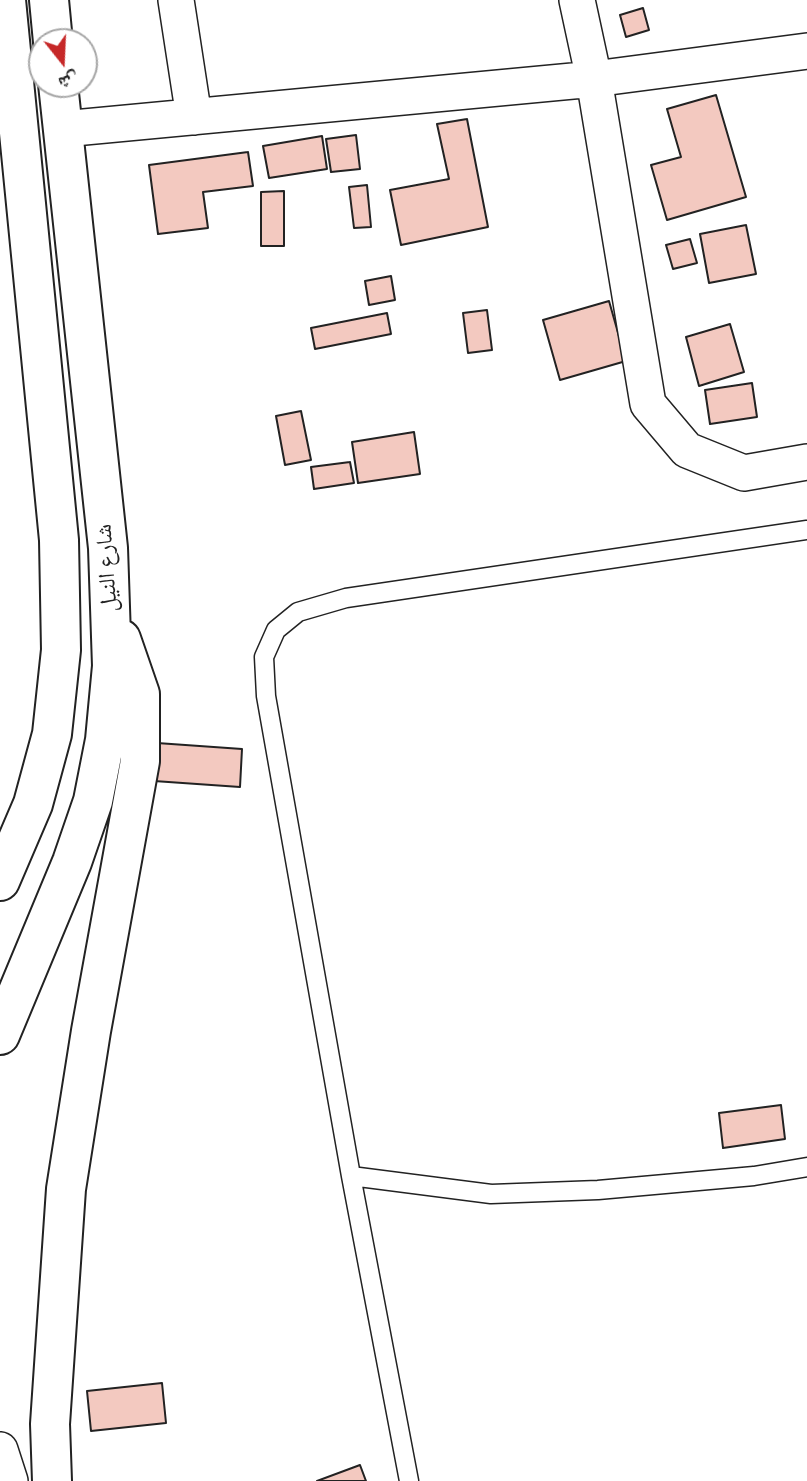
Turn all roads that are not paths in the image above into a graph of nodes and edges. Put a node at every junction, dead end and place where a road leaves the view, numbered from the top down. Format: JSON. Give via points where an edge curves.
{"nodes":[{"id":1,"x":6,"y":0,"type":"edge"},
{"id":2,"x":49,"y":0,"type":"edge"},
{"id":3,"x":176,"y":0,"type":"edge"},
{"id":4,"x":577,"y":0,"type":"edge"},
{"id":5,"x":52,"y":28,"type":"edge"},
{"id":6,"x":807,"y":51,"type":"edge"},
{"id":7,"x":594,"y":79,"type":"junction"},
{"id":8,"x":60,"y":98,"type":"edge"},
{"id":9,"x":194,"y":117,"type":"junction"},
{"id":10,"x":63,"y":129,"type":"junction"},
{"id":11,"x":807,"y":463,"type":"edge"},
{"id":12,"x":807,"y":530,"type":"edge"},
{"id":13,"x":111,"y":607,"type":"junction"},
{"id":14,"x":0,"y":881,"type":"edge"},
{"id":15,"x":0,"y":1035,"type":"edge"},
{"id":16,"x":807,"y":1167,"type":"edge"},
{"id":17,"x":351,"y":1176,"type":"junction"},
{"id":18,"x":0,"y":1450,"type":"edge"},
{"id":19,"x":10,"y":1481,"type":"edge"},
{"id":20,"x":52,"y":1481,"type":"edge"},
{"id":21,"x":409,"y":1481,"type":"edge"}],
"edges":[{"from":1,"to":14,"type":"main road","name":"شارع النيل","via":[[59,540],[61,650],[52,734],[33,804]]},
{"from":2,"to":5,"type":"main road"},
{"from":3,"to":9,"type":"street"},
{"from":4,"to":7,"type":"street"},
{"from":6,"to":7,"type":"street"},
{"from":7,"to":9,"type":"street"},
{"from":7,"to":11,"type":"street","via":[[648,404],[687,450],[744,473]]},
{"from":8,"to":10,"type":"main road","name":"شارع النيل"},
{"from":9,"to":10,"type":"street"},
{"from":10,"to":13,"type":"main road","name":"شارع النيل"},
{"from":12,"to":17,"type":"lane","via":[[346,598],[298,611],[276,630],[264,657],[266,696]]},
{"from":13,"to":15,"type":"main road","name":"شارع النيل","via":[[113,666],[93,801]]},
{"from":13,"to":20,"type":"main road","via":[[140,694],[140,761],[66,1189],[50,1423]]},
{"from":16,"to":17,"type":"lane","via":[[598,1190],[491,1194]]},
{"from":17,"to":21,"type":"lane"},
{"from":18,"to":19,"type":"street"}]}
